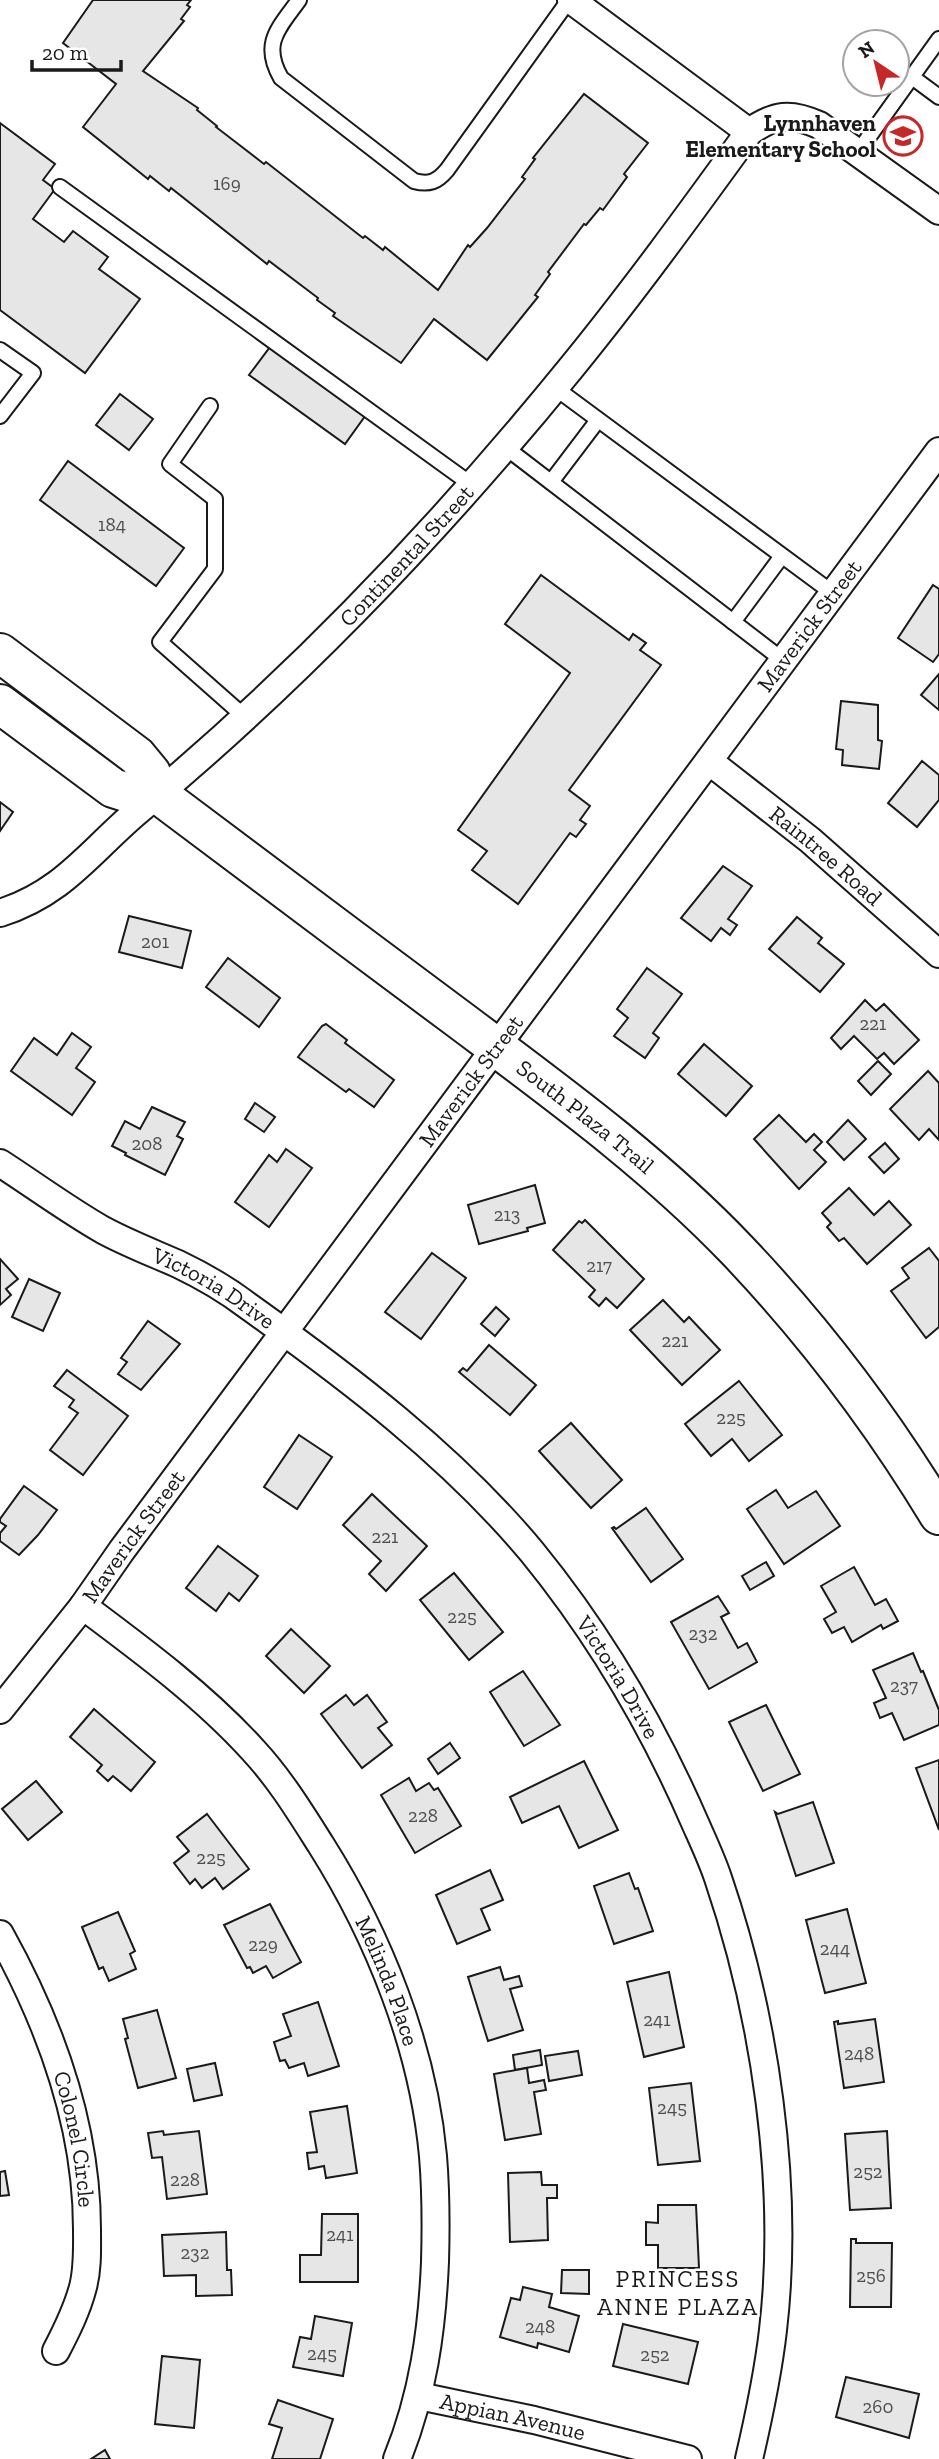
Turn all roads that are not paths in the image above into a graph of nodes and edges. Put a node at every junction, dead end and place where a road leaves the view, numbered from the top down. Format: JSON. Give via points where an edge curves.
{"nodes":[{"id":1,"x":299,"y":0,"type":"edge"},
{"id":2,"x":570,"y":0,"type":"edge"},
{"id":3,"x":939,"y":39,"type":"edge"},
{"id":4,"x":912,"y":77,"type":"junction"},
{"id":5,"x":939,"y":97,"type":"edge"},
{"id":6,"x":749,"y":132,"type":"junction"},
{"id":7,"x":858,"y":152,"type":"junction"},
{"id":8,"x":60,"y":187,"type":"dead end"},
{"id":9,"x":939,"y":211,"type":"edge"},
{"id":10,"x":0,"y":350,"type":"edge"},
{"id":11,"x":554,"y":387,"type":"junction"},
{"id":12,"x":210,"y":405,"type":"dead end"},
{"id":13,"x":0,"y":416,"type":"edge"},
{"id":14,"x":598,"y":420,"type":"junction"},
{"id":15,"x":505,"y":447,"type":"junction"},
{"id":16,"x":939,"y":451,"type":"edge"},
{"id":17,"x":551,"y":482,"type":"junction"},
{"id":18,"x":472,"y":485,"type":"junction"},
{"id":19,"x":782,"y":556,"type":"junction"},
{"id":20,"x":834,"y":594,"type":"junction"},
{"id":21,"x":733,"y":622,"type":"junction"},
{"id":22,"x":0,"y":653,"type":"edge"},
{"id":23,"x":784,"y":661,"type":"junction"},
{"id":24,"x":0,"y":704,"type":"edge"},
{"id":25,"x":246,"y":718,"type":"junction"},
{"id":26,"x":710,"y":761,"type":"junction"},
{"id":27,"x":158,"y":794,"type":"junction"},
{"id":28,"x":0,"y":913,"type":"edge"},
{"id":29,"x":939,"y":954,"type":"edge"},
{"id":30,"x":497,"y":1048,"type":"junction"},
{"id":31,"x":0,"y":1163,"type":"edge"},
{"id":32,"x":284,"y":1334,"type":"junction"},
{"id":33,"x":939,"y":1515,"type":"edge"},
{"id":34,"x":83,"y":1606,"type":"junction"},
{"id":35,"x":0,"y":1710,"type":"edge"},
{"id":36,"x":0,"y":1934,"type":"edge"},
{"id":37,"x":56,"y":2351,"type":"dead end"},
{"id":38,"x":419,"y":2396,"type":"junction"},
{"id":39,"x":397,"y":2459,"type":"edge"},
{"id":40,"x":688,"y":2459,"type":"edge"},
{"id":41,"x":749,"y":2459,"type":"edge"}],
"edges":[{"from":1,"to":2,"type":"lane","via":[[271,47],[281,78],[414,180],[427,184],[439,180],[447,170]]},
{"from":2,"to":6,"type":"street"},
{"from":3,"to":4,"type":"lane"},
{"from":4,"to":5,"type":"lane"},
{"from":4,"to":7,"type":"lane"},
{"from":6,"to":7,"type":"street","via":[[766,120],[801,117]]},
{"from":6,"to":11,"type":"street","name":"Continental Street"},
{"from":7,"to":9,"type":"street"},
{"from":8,"to":18,"type":"lane"},
{"from":10,"to":13,"type":"lane","via":[[33,373]]},
{"from":11,"to":14,"type":"lane"},
{"from":11,"to":15,"type":"street","name":"Continental Street"},
{"from":12,"to":25,"type":"lane","via":[[170,464],[215,499],[215,569],[160,642]]},
{"from":14,"to":17,"type":"lane"},
{"from":14,"to":19,"type":"lane"},
{"from":15,"to":17,"type":"lane"},
{"from":15,"to":18,"type":"street","name":"Continental Street"},
{"from":16,"to":20,"type":"street","name":"Maverick Street"},
{"from":17,"to":21,"type":"lane"},
{"from":18,"to":25,"type":"street","name":"Continental Street"},
{"from":19,"to":20,"type":"lane"},
{"from":19,"to":21,"type":"lane"},
{"from":20,"to":23,"type":"street","name":"Maverick Street"},
{"from":21,"to":23,"type":"lane"},
{"from":22,"to":27,"type":"main road","name":"South Plaza Trail","via":[[137,755],[151,773]]},
{"from":23,"to":26,"type":"street","name":"Maverick Street"},
{"from":24,"to":27,"type":"main road","via":[[113,788],[135,795]]},
{"from":25,"to":27,"type":"street","name":"Continental Street"},
{"from":26,"to":29,"type":"street","name":"Raintree Road","via":[[810,840]]},
{"from":26,"to":30,"type":"street","name":"Maverick Street"},
{"from":27,"to":28,"type":"street","name":"Continental Street","via":[[50,890]]},
{"from":27,"to":30,"type":"main road","name":"South Plaza Trail"},
{"from":30,"to":32,"type":"street","name":"Maverick Street"},
{"from":30,"to":33,"type":"main road","name":"South Plaza Trail","via":[[660,1176],[736,1249],[854,1387]]},
{"from":31,"to":32,"type":"street","name":"Victoria Drive","via":[[104,1231],[183,1267],[246,1304]]},
{"from":32,"to":34,"type":"street","name":"Maverick Street"},
{"from":32,"to":41,"type":"street","name":"Victoria Drive","via":[[405,1426],[531,1551],[579,1614],[635,1702],[678,1783],[717,1874],[743,1959],[776,2165],[778,2248],[773,2327]]},
{"from":34,"to":35,"type":"street","name":"Maverick Street"},
{"from":34,"to":38,"type":"street","name":"Melinda Place","via":[[196,1696],[253,1749],[289,1794],[372,1938],[398,2001],[419,2077],[433,2154],[433,2307]]},
{"from":36,"to":37,"type":"street","name":"Colonel Circle","via":[[41,2015],[66,2089],[84,2165],[88,2201],[84,2285]]},
{"from":38,"to":39,"type":"street","name":"Melinda Place"},
{"from":38,"to":40,"type":"street","name":"Appian Avenue"}]}
